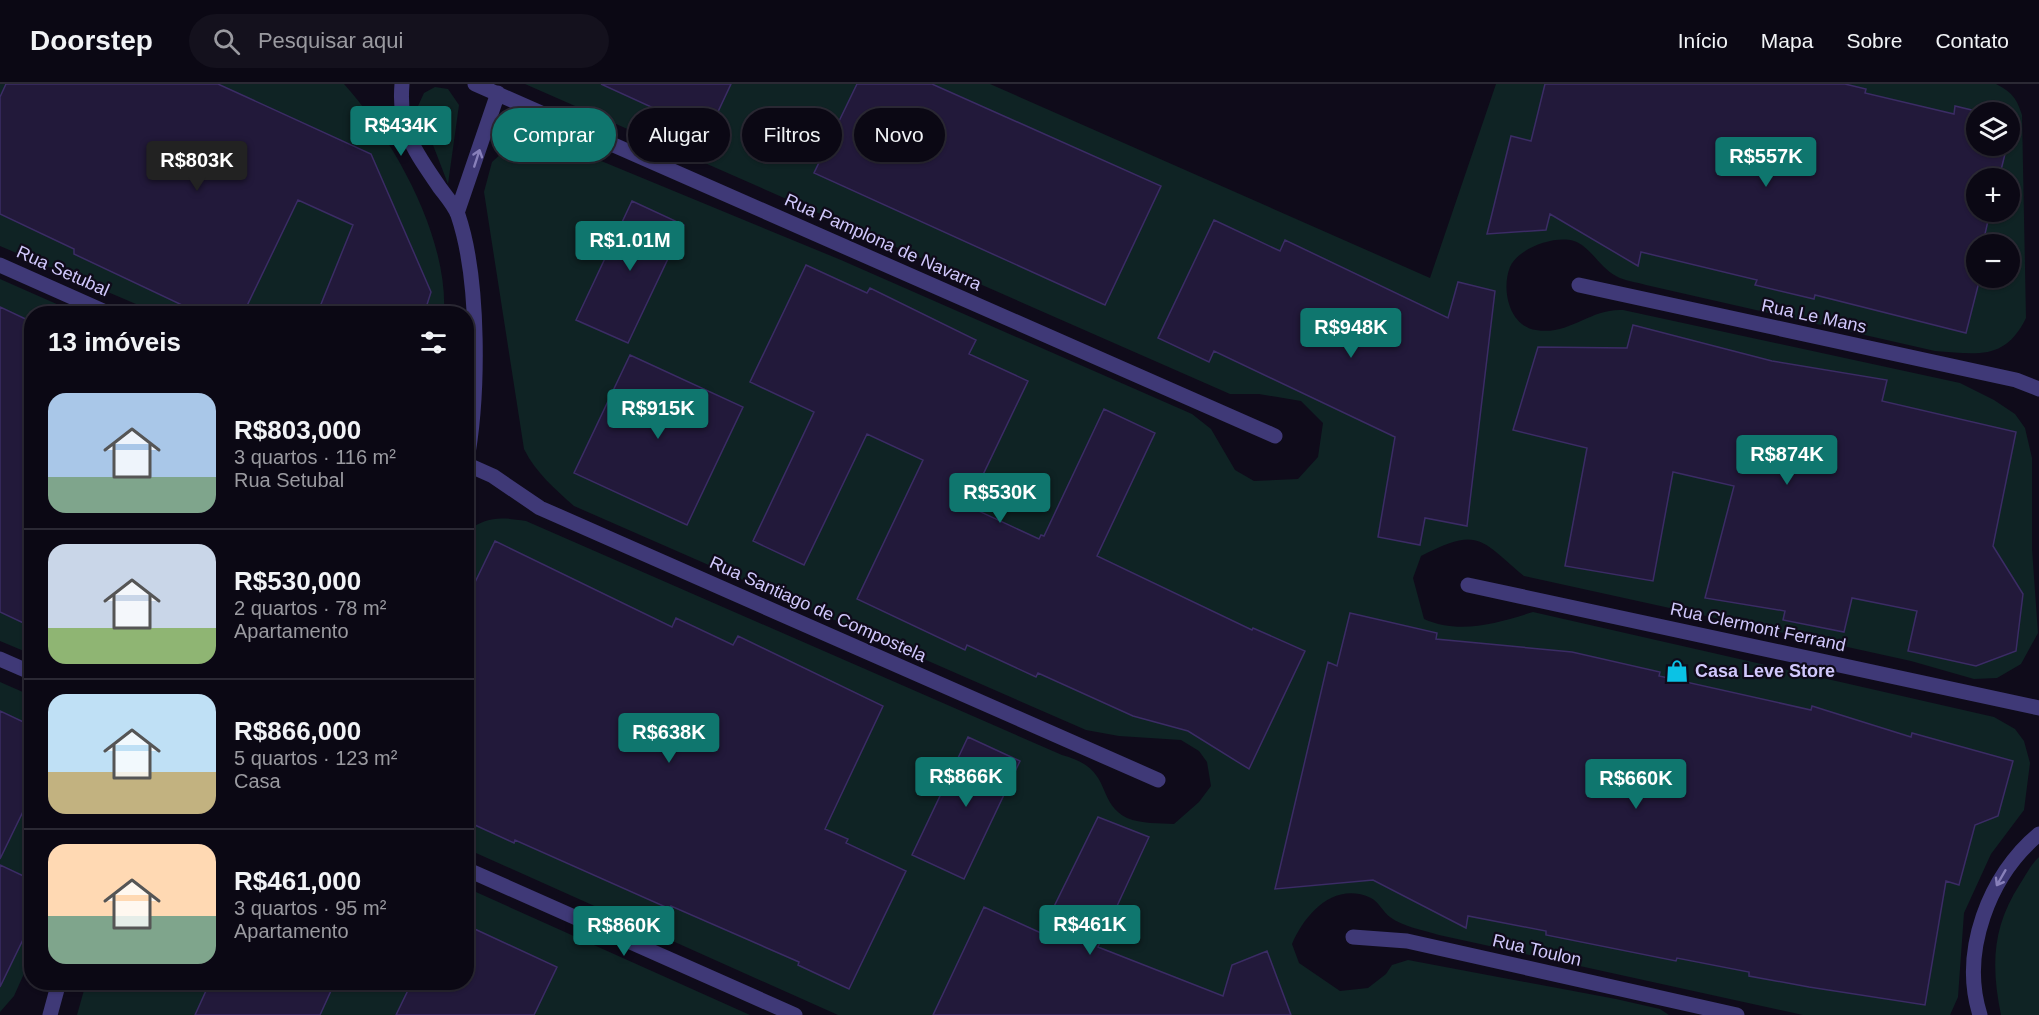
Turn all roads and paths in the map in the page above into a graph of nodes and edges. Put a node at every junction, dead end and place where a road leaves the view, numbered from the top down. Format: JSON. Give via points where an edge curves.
{"nodes":[{"id":1,"x":402,"y":84,"type":"edge"},
{"id":2,"x":475,"y":84,"type":"edge"},
{"id":3,"x":498,"y":93,"type":"junction"},
{"id":4,"x":457,"y":213,"type":"junction"},
{"id":5,"x":0,"y":264,"type":"edge"},
{"id":6,"x":1579,"y":285,"type":"dead end"},
{"id":7,"x":92,"y":306,"type":"edge"},
{"id":8,"x":472,"y":306,"type":"edge"},
{"id":9,"x":474,"y":342,"type":"edge"},
{"id":10,"x":2039,"y":389,"type":"edge"},
{"id":11,"x":474,"y":396,"type":"edge"},
{"id":12,"x":1275,"y":436,"type":"dead end"},
{"id":13,"x":474,"y":468,"type":"edge"},
{"id":14,"x":1468,"y":585,"type":"dead end"},
{"id":15,"x":0,"y":659,"type":"edge"},
{"id":16,"x":24,"y":670,"type":"edge"},
{"id":17,"x":2039,"y":708,"type":"edge"},
{"id":18,"x":1158,"y":780,"type":"dead end"},
{"id":19,"x":2039,"y":824,"type":"edge"},
{"id":20,"x":2034,"y":838,"type":"edge"},
{"id":21,"x":474,"y":873,"type":"edge"},
{"id":22,"x":1353,"y":937,"type":"dead end"},
{"id":23,"x":57,"y":990,"type":"edge"},
{"id":24,"x":1976,"y":1011,"type":"edge"},
{"id":25,"x":1713,"y":1012,"type":"edge"},
{"id":26,"x":50,"y":1015,"type":"edge"},
{"id":27,"x":795,"y":1015,"type":"edge"},
{"id":28,"x":1737,"y":1015,"type":"edge"}],
"edges":[{"from":1,"to":4,"type":"street","via":[[403,126]]},
{"from":2,"to":3,"type":"street","name":"Rua Pamplona de Navarra"},
{"from":4,"to":3,"type":"street","one_way":true},
{"from":3,"to":12,"type":"street","name":"Rua Pamplona de Navarra"},
{"from":4,"to":8,"type":"street","via":[[470,273]]},
{"from":5,"to":7,"type":"street","name":"Rua Setubal"},
{"from":6,"to":10,"type":"street","name":"Rua Le Mans","via":[[2016,380]]},
{"from":9,"to":11,"type":"street"},
{"from":13,"to":18,"type":"street","name":"Rua Santiago de Compostela","via":[[540,508]]},
{"from":14,"to":17,"type":"street","name":"Rua Clermont Ferrand"},
{"from":15,"to":16,"type":"street"},
{"from":19,"to":20,"type":"street"},
{"from":20,"to":24,"type":"street","one_way":true,"via":[[2007,868],[1985,911],[1974,969]]},
{"from":21,"to":27,"type":"street"},
{"from":22,"to":25,"type":"street","name":"Rua Toulon","via":[[1407,941]]},
{"from":23,"to":26,"type":"street"},
{"from":25,"to":28,"type":"street","name":"Rua Toulon"}]}
